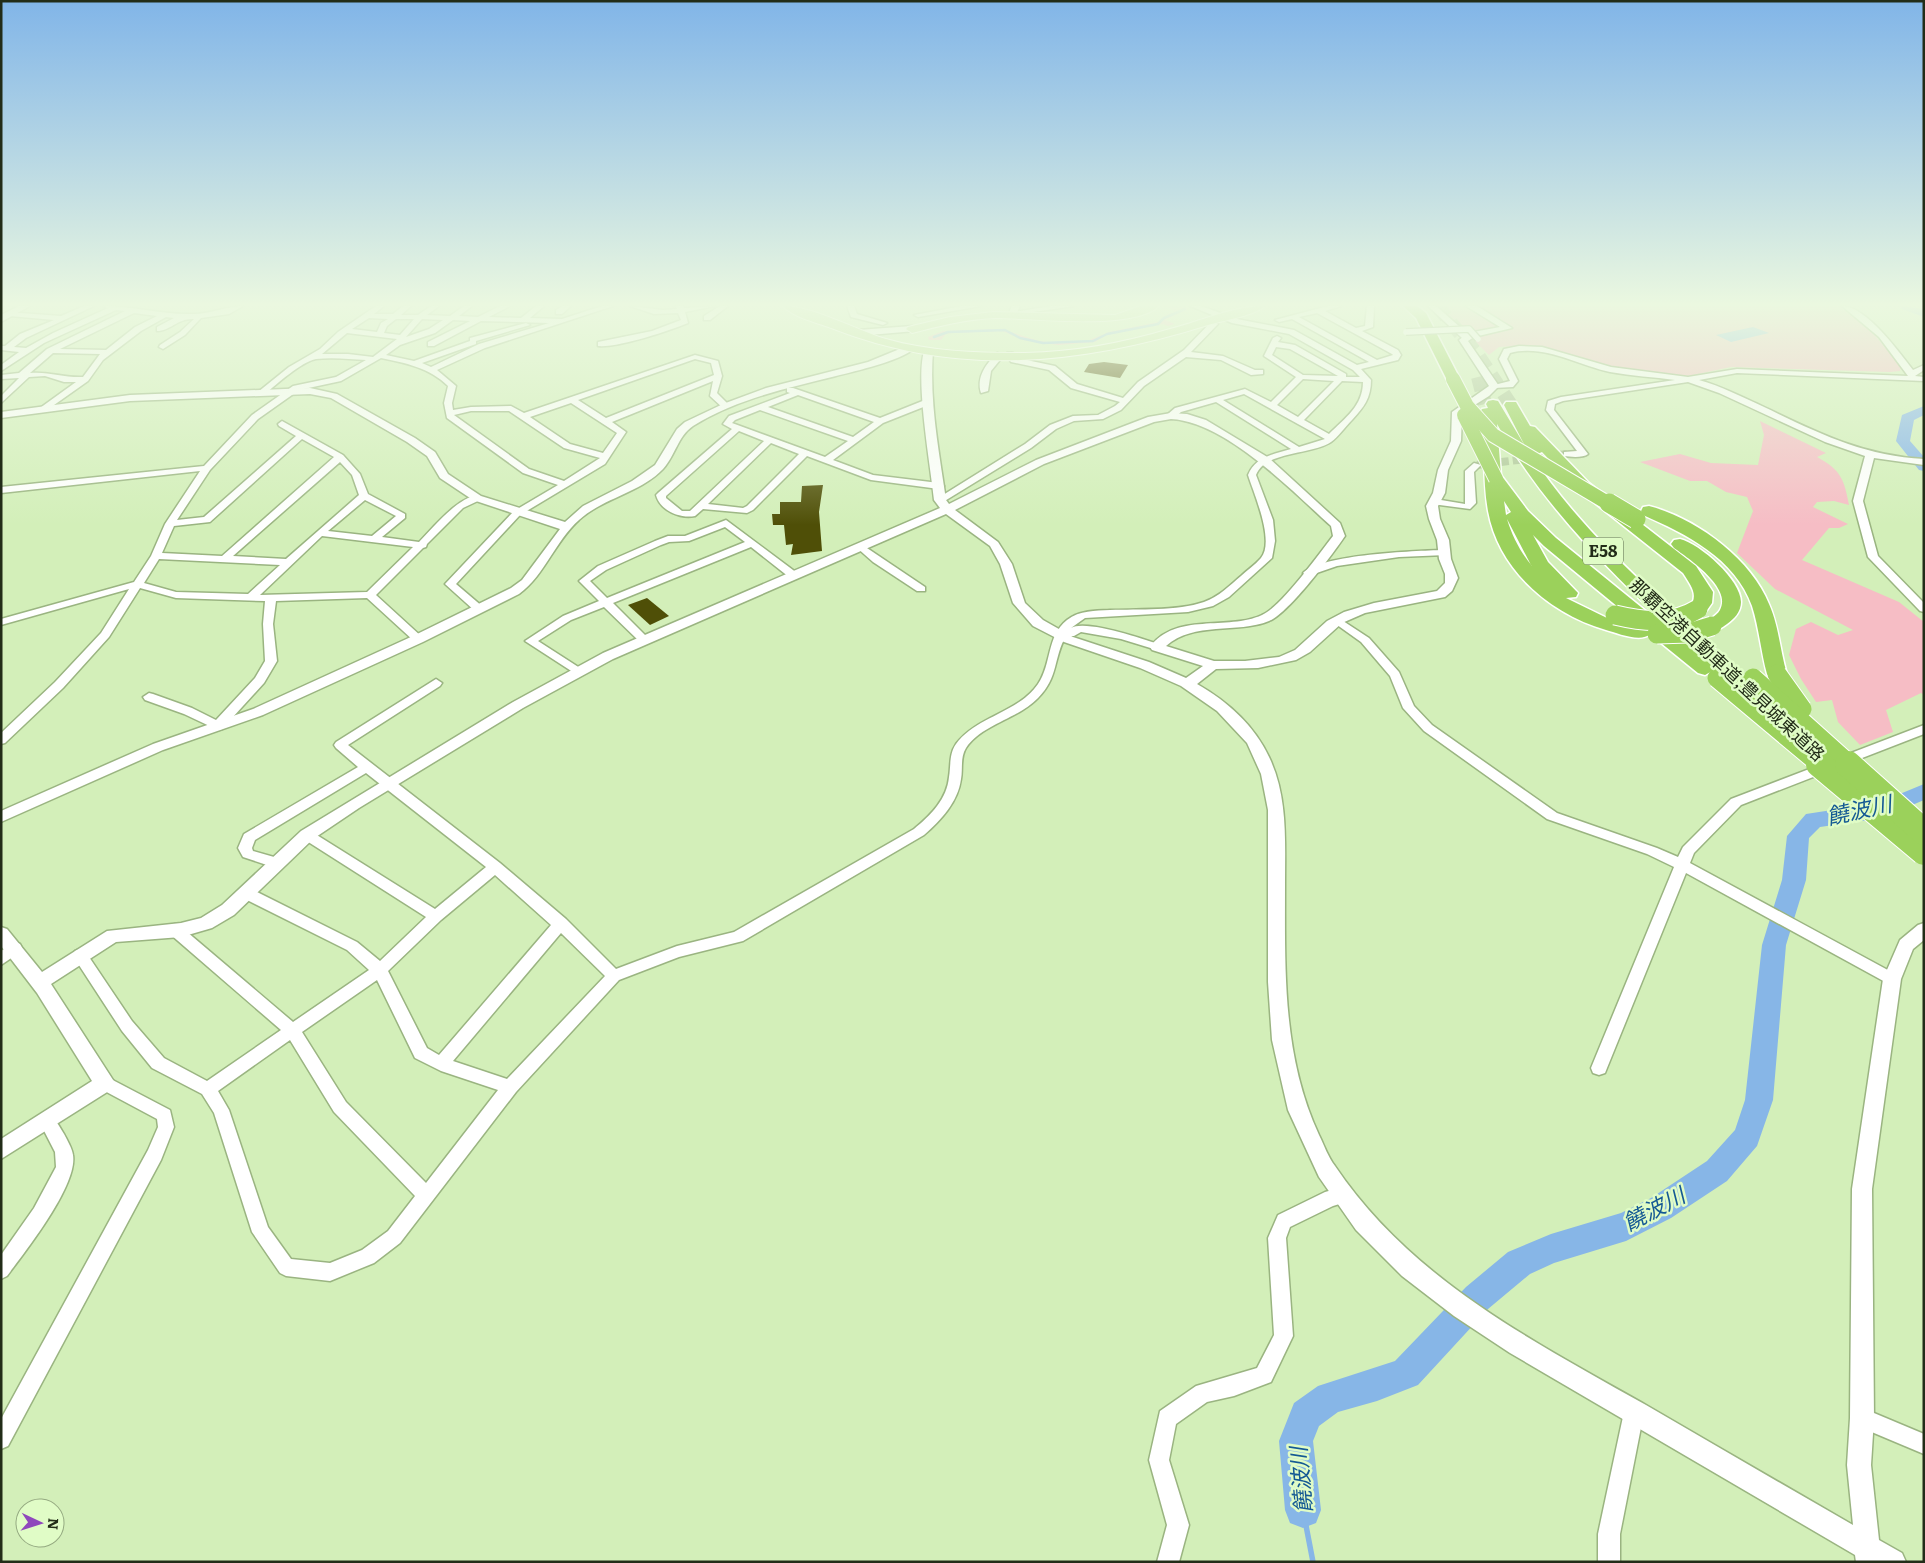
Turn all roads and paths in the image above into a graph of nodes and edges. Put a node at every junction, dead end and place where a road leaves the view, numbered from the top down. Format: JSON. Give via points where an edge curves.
{"nodes":[{"id":1,"x":21,"y":379,"type":"edge"},
{"id":2,"x":61,"y":379,"type":"edge"},
{"id":3,"x":279,"y":379,"type":"edge"},
{"id":4,"x":338,"y":379,"type":"edge"},
{"id":5,"x":447,"y":379,"type":"edge"},
{"id":6,"x":632,"y":379,"type":"edge"},
{"id":7,"x":711,"y":379,"type":"edge"},
{"id":8,"x":717,"y":379,"type":"edge"},
{"id":9,"x":809,"y":379,"type":"edge"},
{"id":10,"x":926,"y":379,"type":"edge"},
{"id":11,"x":984,"y":379,"type":"edge"},
{"id":12,"x":1065,"y":379,"type":"edge"},
{"id":13,"x":1148,"y":379,"type":"edge"},
{"id":14,"x":1299,"y":379,"type":"edge"},
{"id":15,"x":1341,"y":379,"type":"joint"},
{"id":16,"x":1489,"y":379,"type":"edge"},
{"id":17,"x":1513,"y":379,"type":"edge"},
{"id":18,"x":1682,"y":379,"type":"edge"},
{"id":19,"x":1694,"y":379,"type":"edge"},
{"id":20,"x":85,"y":380,"type":"joint"},
{"id":21,"x":1367,"y":380,"type":"joint"},
{"id":22,"x":1448,"y":380,"type":"joint"},
{"id":23,"x":1689,"y":380,"type":"junction"},
{"id":24,"x":780,"y":386,"type":"junction"},
{"id":25,"x":1494,"y":386,"type":"junction"},
{"id":26,"x":293,"y":390,"type":"junction"},
{"id":27,"x":984,"y":391,"type":"dead end"},
{"id":28,"x":262,"y":392,"type":"junction"},
{"id":29,"x":797,"y":393,"type":"junction"},
{"id":30,"x":1215,"y":398,"type":"junction"},
{"id":31,"x":572,"y":400,"type":"junction"},
{"id":32,"x":1126,"y":400,"type":"junction"},
{"id":33,"x":1,"y":401,"type":"edge"},
{"id":34,"x":928,"y":402,"type":"junction"},
{"id":35,"x":1272,"y":405,"type":"junction"},
{"id":36,"x":726,"y":406,"type":"junction"},
{"id":37,"x":760,"y":407,"type":"junction"},
{"id":38,"x":44,"y":408,"type":"junction"},
{"id":39,"x":450,"y":413,"type":"junction"},
{"id":40,"x":1,"y":414,"type":"edge"},
{"id":41,"x":524,"y":416,"type":"junction"},
{"id":42,"x":1171,"y":416,"type":"junction"},
{"id":43,"x":1299,"y":420,"type":"junction"},
{"id":44,"x":880,"y":421,"type":"junction"},
{"id":45,"x":606,"y":422,"type":"junction"},
{"id":46,"x":282,"y":424,"type":"dead end"},
{"id":47,"x":737,"y":429,"type":"junction"},
{"id":48,"x":302,"y":435,"type":"junction"},
{"id":49,"x":1330,"y":438,"type":"junction"},
{"id":50,"x":770,"y":440,"type":"junction"},
{"id":51,"x":854,"y":440,"type":"junction"},
{"id":52,"x":1300,"y":451,"type":"junction"},
{"id":53,"x":805,"y":453,"type":"junction"},
{"id":54,"x":1567,"y":454,"type":"tunnel mouth"},
{"id":55,"x":1870,"y":455,"type":"junction"},
{"id":56,"x":340,"y":456,"type":"junction"},
{"id":57,"x":607,"y":457,"type":"junction"},
{"id":58,"x":1265,"y":460,"type":"junction"},
{"id":59,"x":826,"y":461,"type":"junction"},
{"id":60,"x":1924,"y":462,"type":"edge"},
{"id":61,"x":1477,"y":465,"type":"dead end"},
{"id":62,"x":207,"y":468,"type":"junction"},
{"id":63,"x":565,"y":484,"type":"junction"},
{"id":64,"x":939,"y":486,"type":"junction"},
{"id":65,"x":1,"y":490,"type":"edge"},
{"id":66,"x":364,"y":496,"type":"junction"},
{"id":67,"x":477,"y":498,"type":"junction"},
{"id":68,"x":1435,"y":502,"type":"junction"},
{"id":69,"x":944,"y":505,"type":"junction"},
{"id":70,"x":701,"y":506,"type":"junction"},
{"id":71,"x":517,"y":512,"type":"junction"},
{"id":72,"x":1642,"y":515,"type":"junction"},
{"id":73,"x":170,"y":524,"type":"junction"},
{"id":74,"x":566,"y":527,"type":"junction"},
{"id":75,"x":1529,"y":532,"type":"junction"},
{"id":76,"x":320,"y":533,"type":"junction"},
{"id":77,"x":374,"y":539,"type":"junction"},
{"id":78,"x":752,"y":543,"type":"junction"},
{"id":79,"x":423,"y":545,"type":"junction"},
{"id":80,"x":861,"y":547,"type":"junction"},
{"id":81,"x":1443,"y":552,"type":"junction"},
{"id":82,"x":156,"y":556,"type":"junction"},
{"id":83,"x":224,"y":559,"type":"junction"},
{"id":84,"x":290,"y":562,"type":"junction"},
{"id":85,"x":1308,"y":573,"type":"junction"},
{"id":86,"x":792,"y":576,"type":"junction"},
{"id":87,"x":137,"y":584,"type":"junction"},
{"id":88,"x":921,"y":589,"type":"dead end"},
{"id":89,"x":370,"y":595,"type":"junction"},
{"id":90,"x":251,"y":597,"type":"junction"},
{"id":91,"x":271,"y":598,"type":"junction"},
{"id":92,"x":606,"y":603,"type":"junction"},
{"id":93,"x":479,"y":608,"type":"junction"},
{"id":94,"x":1924,"y":609,"type":"edge"},
{"id":95,"x":1337,"y":620,"type":"junction"},
{"id":96,"x":1,"y":622,"type":"edge"},
{"id":97,"x":1065,"y":635,"type":"junction"},
{"id":98,"x":418,"y":639,"type":"junction"},
{"id":99,"x":643,"y":639,"type":"junction"},
{"id":100,"x":1157,"y":647,"type":"junction"},
{"id":101,"x":1213,"y":665,"type":"junction"},
{"id":102,"x":579,"y":672,"type":"junction"},
{"id":103,"x":1735,"y":678,"type":"junction"},
{"id":104,"x":436,"y":683,"type":"dead end"},
{"id":105,"x":1190,"y":684,"type":"junction"},
{"id":106,"x":148,"y":698,"type":"dead end"},
{"id":107,"x":218,"y":726,"type":"junction"},
{"id":108,"x":1924,"y":729,"type":"edge"},
{"id":109,"x":1,"y":740,"type":"edge"},
{"id":110,"x":365,"y":768,"type":"junction"},
{"id":111,"x":388,"y":784,"type":"junction"},
{"id":112,"x":1,"y":817,"type":"edge"},
{"id":113,"x":1924,"y":822,"type":"edge"},
{"id":114,"x":1924,"y":832,"type":"edge"},
{"id":115,"x":307,"y":835,"type":"junction"},
{"id":116,"x":1923,"y":857,"type":"edge"},
{"id":117,"x":276,"y":863,"type":"junction"},
{"id":118,"x":1681,"y":864,"type":"junction"},
{"id":119,"x":496,"y":867,"type":"junction"},
{"id":120,"x":246,"y":893,"type":"junction"},
{"id":121,"x":436,"y":916,"type":"junction"},
{"id":122,"x":562,"y":923,"type":"junction"},
{"id":123,"x":175,"y":930,"type":"junction"},
{"id":124,"x":1924,"y":930,"type":"edge"},
{"id":125,"x":1,"y":934,"type":"edge"},
{"id":126,"x":8,"y":953,"type":"edge"},
{"id":127,"x":80,"y":955,"type":"junction"},
{"id":128,"x":380,"y":970,"type":"junction"},
{"id":129,"x":614,"y":976,"type":"junction"},
{"id":130,"x":1892,"y":979,"type":"junction"},
{"id":131,"x":40,"y":982,"type":"junction"},
{"id":132,"x":293,"y":1031,"type":"junction"},
{"id":133,"x":442,"y":1063,"type":"junction"},
{"id":134,"x":1599,"y":1068,"type":"dead end"},
{"id":135,"x":105,"y":1083,"type":"junction"},
{"id":136,"x":510,"y":1087,"type":"junction"},
{"id":137,"x":208,"y":1089,"type":"junction"},
{"id":138,"x":47,"y":1121,"type":"junction"},
{"id":139,"x":1,"y":1150,"type":"edge"},
{"id":140,"x":426,"y":1195,"type":"junction"},
{"id":141,"x":1343,"y":1195,"type":"junction"},
{"id":142,"x":2,"y":1267,"type":"edge"},
{"id":143,"x":1634,"y":1412,"type":"junction"},
{"id":144,"x":1862,"y":1418,"type":"junction"},
{"id":145,"x":1,"y":1439,"type":"edge"},
{"id":146,"x":1924,"y":1444,"type":"edge"},
{"id":147,"x":1869,"y":1555,"type":"edge"},
{"id":148,"x":1168,"y":1562,"type":"edge"},
{"id":149,"x":1609,"y":1562,"type":"edge"},
{"id":150,"x":1893,"y":1562,"type":"edge"}],
"edges":[{"from":1,"to":33,"type":"street"},
{"from":2,"to":20,"type":"street"},
{"from":3,"to":28,"type":"street"},
{"from":4,"to":26,"type":"street"},
{"from":5,"to":39,"type":"street","via":[[452,386],[448,403]]},
{"from":6,"to":31,"type":"street"},
{"from":7,"to":45,"type":"street"},
{"from":8,"to":36,"type":"street","via":[[713,394]]},
{"from":9,"to":24,"type":"street"},
{"from":10,"to":34,"type":"street"},
{"from":11,"to":27,"type":"street"},
{"from":12,"to":32,"type":"street","via":[[1074,386]]},
{"from":13,"to":32,"type":"street"},
{"from":14,"to":35,"type":"street"},
{"from":15,"to":21,"type":"street"},
{"from":15,"to":43,"type":"street"},
{"from":16,"to":25,"type":"street"},
{"from":17,"to":25,"type":"street","via":[[1510,385]]},
{"from":18,"to":23,"type":"street"},
{"from":19,"to":23,"type":"street"},
{"from":20,"to":38,"type":"street"},
{"from":21,"to":49,"type":"street","via":[[1367,394],[1360,407]]},
{"from":22,"to":72,"type":"highway","bridge":true,"via":[[1484,426],[1508,445]]},
{"from":22,"to":75,"type":"highway","bridge":true,"via":[[1496,479]]},
{"from":23,"to":54,"type":"street","via":[[1552,403],[1550,410],[1584,454]]},
{"from":23,"to":55,"type":"street"},
{"from":24,"to":29,"type":"street"},
{"from":24,"to":36,"type":"street"},
{"from":25,"to":68,"type":"street","via":[[1457,412],[1456,441],[1443,470]]},
{"from":26,"to":28,"type":"street"},
{"from":26,"to":62,"type":"street","via":[[255,417]]},
{"from":26,"to":67,"type":"street","via":[[334,396],[411,440],[431,454],[444,476]]},
{"from":28,"to":38,"type":"street","via":[[130,398]]},
{"from":29,"to":37,"type":"street"},
{"from":29,"to":44,"type":"street"},
{"from":30,"to":35,"type":"street","via":[[1245,391]]},
{"from":30,"to":42,"type":"street","via":[[1178,410]]},
{"from":30,"to":52,"type":"street"},
{"from":31,"to":41,"type":"street"},
{"from":31,"to":45,"type":"street"},
{"from":32,"to":69,"type":"street","via":[[1100,417],[1073,419],[1053,427]]},
{"from":34,"to":44,"type":"street"},
{"from":34,"to":64,"type":"street"},
{"from":35,"to":43,"type":"street"},
{"from":36,"to":74,"type":"street","via":[[681,431],[659,467],[587,508]]},
{"from":37,"to":47,"type":"street","via":[[732,418],[727,424]]},
{"from":37,"to":51,"type":"street"},
{"from":38,"to":40,"type":"street"},
{"from":39,"to":41,"type":"street","via":[[511,408]]},
{"from":39,"to":63,"type":"street","via":[[526,471]]},
{"from":41,"to":57,"type":"street","via":[[567,446]]},
{"from":42,"to":58,"type":"street","via":[[1202,422]]},
{"from":42,"to":69,"type":"street","via":[[1152,419],[1059,454]]},
{"from":43,"to":49,"type":"street"},
{"from":44,"to":51,"type":"street"},
{"from":45,"to":57,"type":"street","via":[[622,432]]},
{"from":46,"to":48,"type":"street"},
{"from":47,"to":50,"type":"street"},
{"from":47,"to":70,"type":"street","via":[[661,496],[680,514],[692,514]]},
{"from":48,"to":56,"type":"street"},
{"from":48,"to":73,"type":"street","via":[[207,520]]},
{"from":49,"to":52,"type":"street","via":[[1323,444]]},
{"from":50,"to":53,"type":"street"},
{"from":50,"to":70,"type":"street"},
{"from":51,"to":59,"type":"street"},
{"from":52,"to":58,"type":"street"},
{"from":53,"to":59,"type":"street"},
{"from":53,"to":70,"type":"street","via":[[750,508],[744,511]]},
{"from":55,"to":60,"type":"street"},
{"from":55,"to":94,"type":"street","via":[[1858,501],[1873,557]]},
{"from":56,"to":66,"type":"street","via":[[356,474]]},
{"from":56,"to":83,"type":"street"},
{"from":57,"to":63,"type":"street"},
{"from":58,"to":85,"type":"street","via":[[1336,525],[1339,536]]},
{"from":58,"to":97,"type":"street","via":[[1255,467],[1252,475],[1268,520],[1270,541],[1267,558],[1225,595],[1209,604],[1188,609],[1083,615],[1068,624]]},
{"from":59,"to":64,"type":"street","via":[[871,477]]},
{"from":61,"to":68,"type":"street","via":[[1469,471],[1471,503],[1467,507]]},
{"from":62,"to":65,"type":"street"},
{"from":62,"to":73,"type":"street"},
{"from":63,"to":71,"type":"street"},
{"from":64,"to":69,"type":"street"},
{"from":66,"to":76,"type":"street"},
{"from":66,"to":77,"type":"street","via":[[402,516]]},
{"from":67,"to":71,"type":"street"},
{"from":67,"to":79,"type":"street","via":[[460,506]]},
{"from":68,"to":81,"type":"street","via":[[1432,510],[1443,541]]},
{"from":69,"to":80,"type":"street"},
{"from":69,"to":97,"type":"street","via":[[982,533],[1002,555],[1015,600],[1038,623]]},
{"from":71,"to":74,"type":"street"},
{"from":71,"to":93,"type":"street","via":[[450,584]]},
{"from":72,"to":103,"type":"highway","name":"那覇空港自動車道;豊見城東道路","number":"E58","bridge":true,"via":[[1691,551],[1720,578],[1730,596],[1731,606],[1724,618],[1712,626],[1681,634],[1641,632],[1608,626],[1573,612],[1542,591],[1522,570],[1497,516],[1489,404],[1532,468],[1573,518],[1609,557]]},
{"from":72,"to":113,"type":"highway","bridge":true,"via":[[1706,540],[1748,580],[1761,606],[1777,674],[1813,723]]},
{"from":73,"to":82,"type":"street"},
{"from":74,"to":93,"type":"street","via":[[526,583]]},
{"from":75,"to":103,"type":"highway"},
{"from":75,"to":103,"type":"highway","name":"那覇空港自動車道;豊見城東道路","number":"E58","bridge":true,"via":[[1540,565],[1557,584],[1580,601],[1615,615],[1661,621],[1684,618],[1698,609],[1703,603],[1704,592],[1690,570],[1583,486],[1516,412],[1545,464],[1590,518],[1676,605]]},
{"from":76,"to":77,"type":"street"},
{"from":76,"to":84,"type":"street"},
{"from":77,"to":79,"type":"street"},
{"from":78,"to":86,"type":"street"},
{"from":78,"to":92,"type":"street"},
{"from":78,"to":92,"type":"street","via":[[726,523],[686,539],[668,539],[658,543],[602,568],[584,581]]},
{"from":79,"to":89,"type":"street"},
{"from":80,"to":86,"type":"street"},
{"from":80,"to":88,"type":"street"},
{"from":81,"to":85,"type":"street","via":[[1335,563]]},
{"from":81,"to":95,"type":"street","via":[[1453,580],[1441,594],[1359,611]]},
{"from":82,"to":83,"type":"street"},
{"from":82,"to":87,"type":"street"},
{"from":83,"to":84,"type":"street"},
{"from":84,"to":90,"type":"street"},
{"from":85,"to":100,"type":"street","via":[[1283,606],[1265,618],[1186,630],[1165,638]]},
{"from":86,"to":99,"type":"street"},
{"from":87,"to":90,"type":"street","via":[[176,595]]},
{"from":87,"to":96,"type":"street"},
{"from":87,"to":109,"type":"street","via":[[105,635],[59,685]]},
{"from":89,"to":91,"type":"street"},
{"from":89,"to":98,"type":"street"},
{"from":90,"to":91,"type":"street"},
{"from":91,"to":107,"type":"street","via":[[268,624],[271,661],[260,680]]},
{"from":92,"to":99,"type":"street"},
{"from":92,"to":102,"type":"street","via":[[567,618],[530,641]]},
{"from":93,"to":98,"type":"street"},
{"from":95,"to":101,"type":"street","via":[[1301,652],[1289,658],[1234,667]]},
{"from":95,"to":118,"type":"street","via":[[1365,640],[1395,674],[1409,708],[1428,728],[1552,816]]},
{"from":97,"to":100,"type":"street","via":[[1079,628],[1102,631]]},
{"from":97,"to":105,"type":"street"},
{"from":97,"to":129,"type":"street","via":[[1053,652],[1047,680],[1036,694],[961,747],[953,790],[937,815],[919,832],[738,937],[677,952]]},
{"from":98,"to":107,"type":"street","via":[[258,712]]},
{"from":99,"to":102,"type":"street"},
{"from":100,"to":101,"type":"street"},
{"from":101,"to":105,"type":"street"},
{"from":102,"to":111,"type":"street"},
{"from":103,"to":114,"type":"highway","name":"那覇空港自動車道;豊見城東道路","number":"E58","bridge":true},
{"from":103,"to":116,"type":"highway","bridge":true},
{"from":104,"to":110,"type":"street","via":[[340,745]]},
{"from":105,"to":141,"type":"street","via":[[1240,725],[1268,772],[1276,809],[1281,1039],[1297,1113],[1313,1149]]},
{"from":106,"to":107,"type":"street","via":[[188,711]]},
{"from":107,"to":112,"type":"street","via":[[158,746]]},
{"from":108,"to":118,"type":"street","via":[[1736,802],[1688,850]]},
{"from":110,"to":111,"type":"street"},
{"from":110,"to":117,"type":"street","via":[[249,837],[244,848],[248,854]]},
{"from":111,"to":115,"type":"street"},
{"from":111,"to":119,"type":"street"},
{"from":115,"to":117,"type":"street"},
{"from":115,"to":121,"type":"street"},
{"from":117,"to":120,"type":"street"},
{"from":118,"to":130,"type":"street"},
{"from":118,"to":134,"type":"street"},
{"from":119,"to":121,"type":"street"},
{"from":119,"to":122,"type":"street"},
{"from":120,"to":123,"type":"street","via":[[228,910],[206,923]]},
{"from":120,"to":128,"type":"street","via":[[352,946]]},
{"from":121,"to":128,"type":"street"},
{"from":122,"to":129,"type":"street"},
{"from":122,"to":133,"type":"street"},
{"from":123,"to":127,"type":"street","via":[[113,936]]},
{"from":123,"to":132,"type":"street"},
{"from":124,"to":130,"type":"street","via":[[1906,945]]},
{"from":125,"to":126,"type":"street"},
{"from":126,"to":131,"type":"street"},
{"from":127,"to":131,"type":"street"},
{"from":127,"to":137,"type":"street","via":[[126,1026],[158,1063]]},
{"from":128,"to":132,"type":"street"},
{"from":128,"to":133,"type":"street","via":[[421,1053]]},
{"from":129,"to":136,"type":"street"},
{"from":130,"to":144,"type":"street","via":[[1862,1189]]},
{"from":131,"to":135,"type":"street"},
{"from":132,"to":137,"type":"street"},
{"from":132,"to":140,"type":"street","via":[[340,1107]]},
{"from":133,"to":136,"type":"street"},
{"from":135,"to":138,"type":"street"},
{"from":135,"to":145,"type":"street","via":[[164,1115],[166,1127],[155,1154]]},
{"from":136,"to":140,"type":"street"},
{"from":137,"to":140,"type":"street","via":[[221,1110],[261,1232],[286,1268],[330,1272],[368,1257],[394,1237]]},
{"from":138,"to":139,"type":"street"},
{"from":138,"to":142,"type":"street","via":[[65,1156],[61,1177],[44,1209]]},
{"from":141,"to":143,"type":"street","via":[[1378,1241],[1421,1280],[1500,1336]]},
{"from":141,"to":148,"type":"street","via":[[1284,1220],[1277,1238],[1284,1336],[1264,1375],[1203,1393],[1167,1418],[1160,1460],[1178,1525]]},
{"from":143,"to":147,"type":"street"},
{"from":143,"to":149,"type":"street","via":[[1609,1534]]},
{"from":144,"to":146,"type":"street"},
{"from":144,"to":147,"type":"street","via":[[1859,1465]]},
{"from":147,"to":150,"type":"street"}]}
